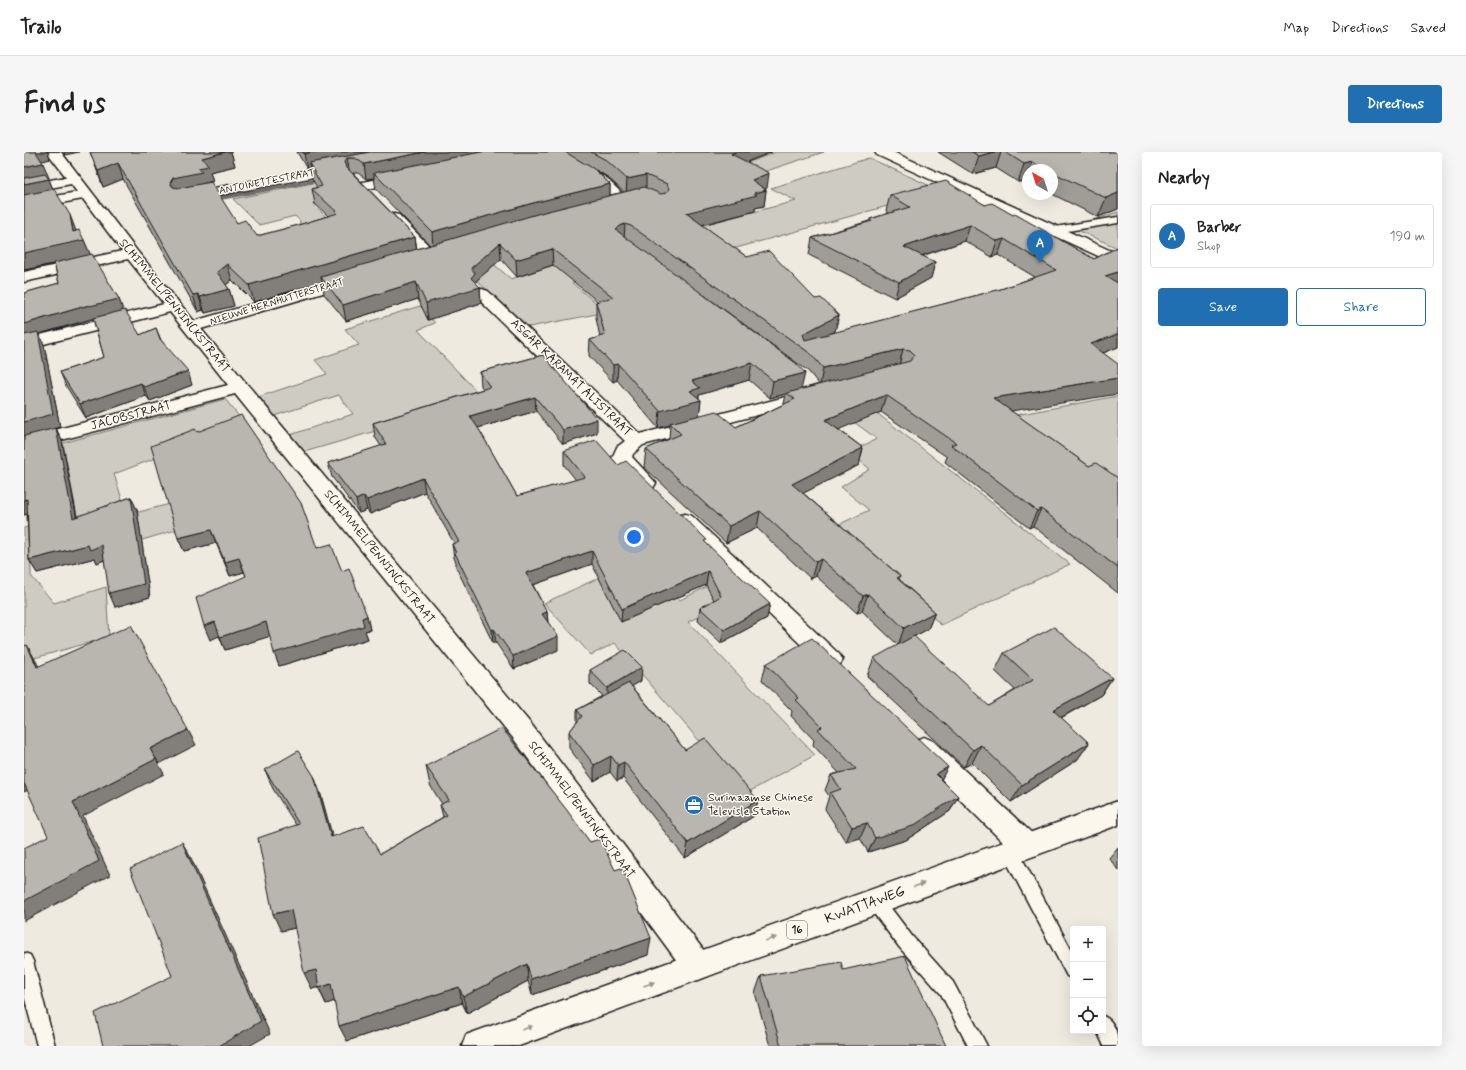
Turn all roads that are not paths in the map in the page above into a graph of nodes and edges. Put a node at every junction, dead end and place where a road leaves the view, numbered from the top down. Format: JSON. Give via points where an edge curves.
{"nodes":[{"id":1,"x":54,"y":152,"type":"edge"},
{"id":2,"x":552,"y":152,"type":"edge"},
{"id":3,"x":882,"y":152,"type":"edge"},
{"id":4,"x":417,"y":175,"type":"edge"},
{"id":5,"x":363,"y":186,"type":"junction"},
{"id":6,"x":81,"y":187,"type":"junction"},
{"id":7,"x":24,"y":189,"type":"edge"},
{"id":8,"x":374,"y":197,"type":"edge"},
{"id":9,"x":183,"y":198,"type":"edge"},
{"id":10,"x":608,"y":205,"type":"edge"},
{"id":11,"x":24,"y":206,"type":"edge"},
{"id":12,"x":384,"y":208,"type":"edge"},
{"id":13,"x":1118,"y":220,"type":"edge"},
{"id":14,"x":1054,"y":230,"type":"junction"},
{"id":15,"x":132,"y":254,"type":"junction"},
{"id":16,"x":416,"y":260,"type":"edge"},
{"id":17,"x":1118,"y":260,"type":"edge"},
{"id":18,"x":364,"y":276,"type":"edge"},
{"id":19,"x":24,"y":277,"type":"edge"},
{"id":20,"x":482,"y":294,"type":"dead end"},
{"id":21,"x":174,"y":306,"type":"junction"},
{"id":22,"x":191,"y":327,"type":"junction"},
{"id":23,"x":24,"y":344,"type":"edge"},
{"id":24,"x":239,"y":387,"type":"junction"},
{"id":25,"x":817,"y":389,"type":"edge"},
{"id":26,"x":636,"y":441,"type":"junction"},
{"id":27,"x":24,"y":444,"type":"edge"},
{"id":28,"x":848,"y":675,"type":"edge"},
{"id":29,"x":911,"y":736,"type":"edge"},
{"id":30,"x":1118,"y":813,"type":"edge"},
{"id":31,"x":1018,"y":849,"type":"junction"},
{"id":32,"x":875,"y":901,"type":"junction"},
{"id":33,"x":24,"y":961,"type":"edge"},
{"id":34,"x":1070,"y":963,"type":"edge"},
{"id":35,"x":698,"y":966,"type":"junction"},
{"id":36,"x":1106,"y":1031,"type":"edge"},
{"id":37,"x":46,"y":1046,"type":"edge"},
{"id":38,"x":477,"y":1046,"type":"edge"},
{"id":39,"x":978,"y":1046,"type":"edge"},
{"id":40,"x":1114,"y":1046,"type":"edge"}],
"edges":[{"from":1,"to":6,"type":"street","name":"SCHIMMELPENNINCKSTRAAT"},
{"from":2,"to":10,"type":"street","via":[[630,199]]},
{"from":3,"to":14,"type":"street"},
{"from":4,"to":5,"type":"street"},
{"from":5,"to":8,"type":"street"},
{"from":5,"to":9,"type":"street","name":"ANTOINETTESTRAAT","via":[[348,166]]},
{"from":6,"to":7,"type":"street"},
{"from":6,"to":11,"type":"street"},
{"from":6,"to":15,"type":"street","name":"SCHIMMELPENNINCKSTRAAT"},
{"from":12,"to":16,"type":"street","via":[[438,254]]},
{"from":13,"to":14,"type":"lane"},
{"from":14,"to":17,"type":"street"},
{"from":15,"to":19,"type":"street"},
{"from":15,"to":21,"type":"street","name":"SCHIMMELPENNINCKSTRAAT"},
{"from":18,"to":22,"type":"street","name":"NIEUWE HERNHUTTERSTRAAT"},
{"from":20,"to":26,"type":"street","name":"ASGAR KARAMAT ALISTRAAT"},
{"from":21,"to":22,"type":"street","name":"SCHIMMELPENNINCKSTRAAT"},
{"from":21,"to":23,"type":"street"},
{"from":22,"to":24,"type":"street","name":"SCHIMMELPENNINCKSTRAAT"},
{"from":24,"to":27,"type":"street","name":"JACOBSTRAAT"},
{"from":24,"to":35,"type":"street","name":"SCHIMMELPENNINCKSTRAAT","via":[[522,731]]},
{"from":25,"to":26,"type":"street"},
{"from":26,"to":28,"type":"street","name":"ASGAR KARAMAT ALISTRAAT","via":[[624,451],[622,458],[629,466]]},
{"from":29,"to":31,"type":"street"},
{"from":30,"to":31,"type":"street","name":"KWATTAWEG","number":"16"},
{"from":32,"to":31,"type":"street","name":"KWATTAWEG","number":"16","one_way":true},
{"from":31,"to":34,"type":"lane"},
{"from":35,"to":32,"type":"street","name":"KWATTAWEG","number":"16","one_way":true},
{"from":32,"to":39,"type":"lane","via":[[906,942],[947,988]]},
{"from":33,"to":37,"type":"lane"},
{"from":38,"to":35,"type":"street","name":"KWATTAWEG","number":"16","one_way":true},
{"from":36,"to":40,"type":"lane"}]}
